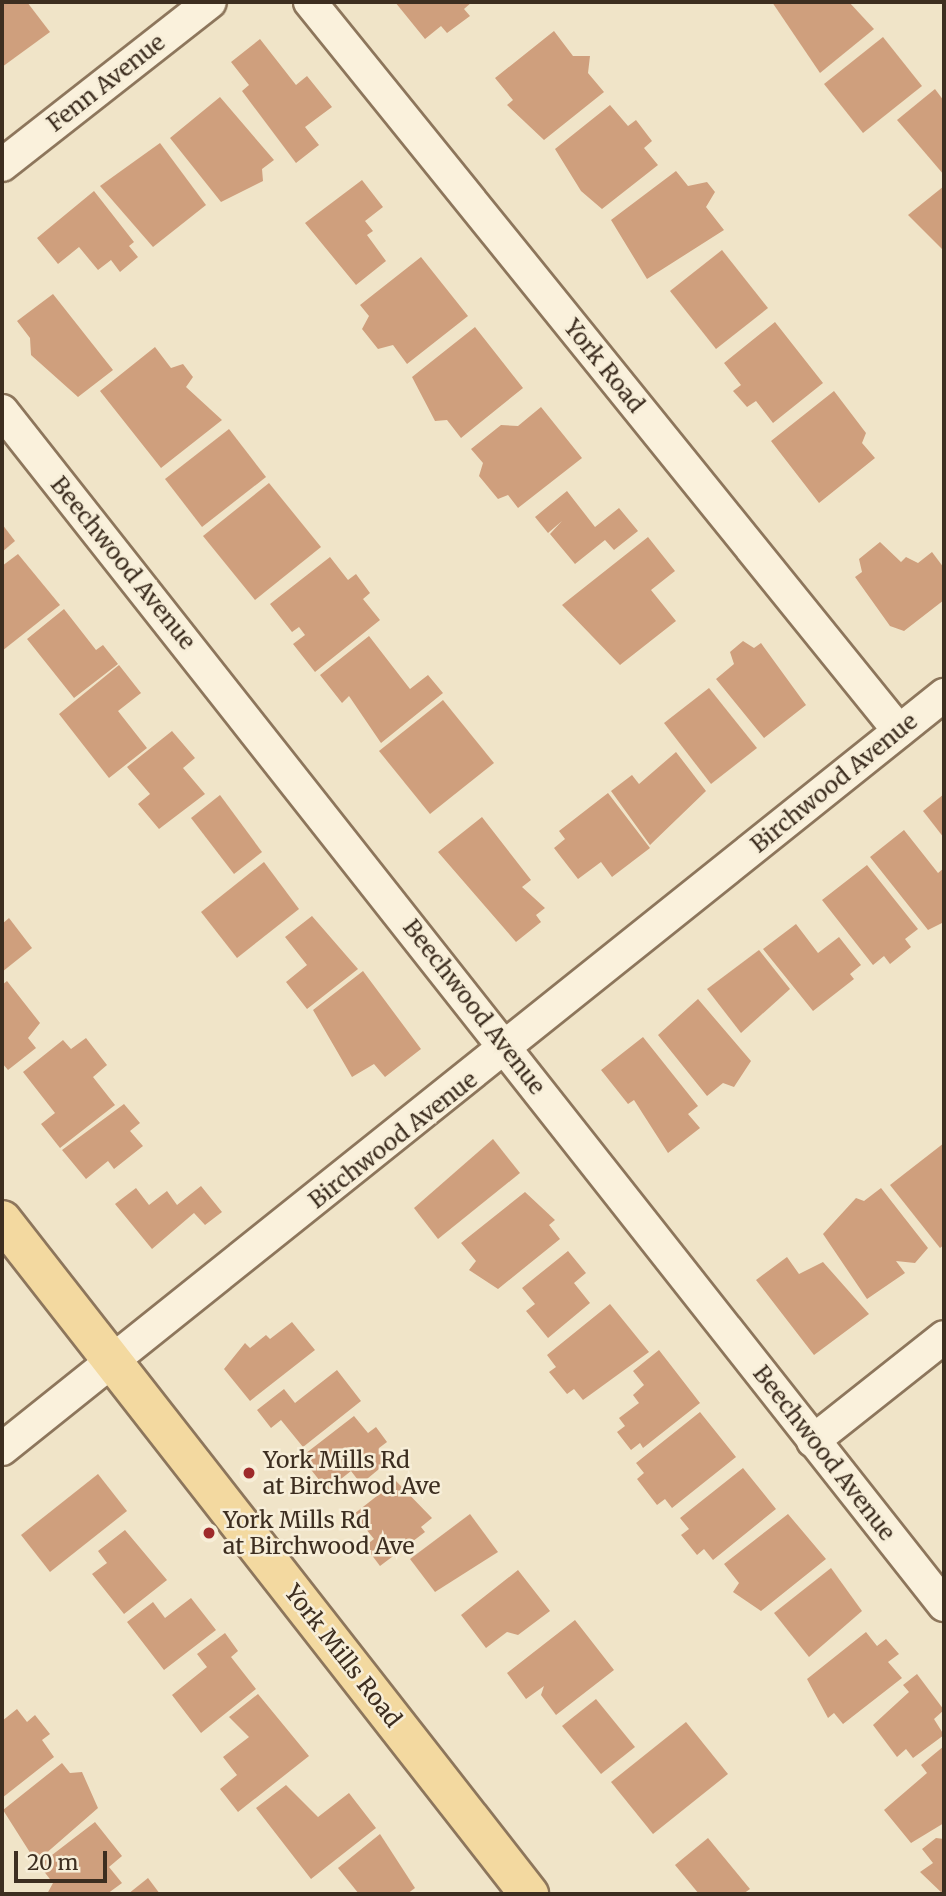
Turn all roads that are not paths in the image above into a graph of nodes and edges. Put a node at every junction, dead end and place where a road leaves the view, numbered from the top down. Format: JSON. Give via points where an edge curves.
{"nodes":[{"id":1,"x":210,"y":2,"type":"edge"},
{"id":2,"x":310,"y":2,"type":"edge"},
{"id":3,"x":2,"y":164,"type":"edge"},
{"id":4,"x":2,"y":411,"type":"edge"},
{"id":5,"x":944,"y":695,"type":"edge"},
{"id":6,"x":899,"y":731,"type":"junction"},
{"id":7,"x":509,"y":1047,"type":"junction"},
{"id":8,"x":2,"y":1220,"type":"edge"},
{"id":9,"x":944,"y":1336,"type":"edge"},
{"id":10,"x":114,"y":1362,"type":"junction"},
{"id":11,"x":814,"y":1441,"type":"junction"},
{"id":12,"x":2,"y":1449,"type":"edge"},
{"id":13,"x":944,"y":1605,"type":"edge"},
{"id":14,"x":529,"y":1894,"type":"edge"}],
"edges":[{"from":1,"to":3,"type":"street","name":"Fenn Avenue"},
{"from":2,"to":6,"type":"street","name":"York Road"},
{"from":4,"to":7,"type":"street","name":"Beechwood Avenue"},
{"from":5,"to":6,"type":"street","name":"Birchwood Avenue"},
{"from":6,"to":7,"type":"street","name":"Birchwood Avenue"},
{"from":7,"to":10,"type":"street","name":"Birchwood Avenue"},
{"from":7,"to":11,"type":"street","name":"Beechwood Avenue"},
{"from":8,"to":10,"type":"main road","name":"York Mills Road"},
{"from":9,"to":11,"type":"street"},
{"from":10,"to":12,"type":"street","name":"Birchwood Avenue"},
{"from":10,"to":14,"type":"main road","name":"York Mills Road"},
{"from":11,"to":13,"type":"street","name":"Beechwood Avenue"}]}
